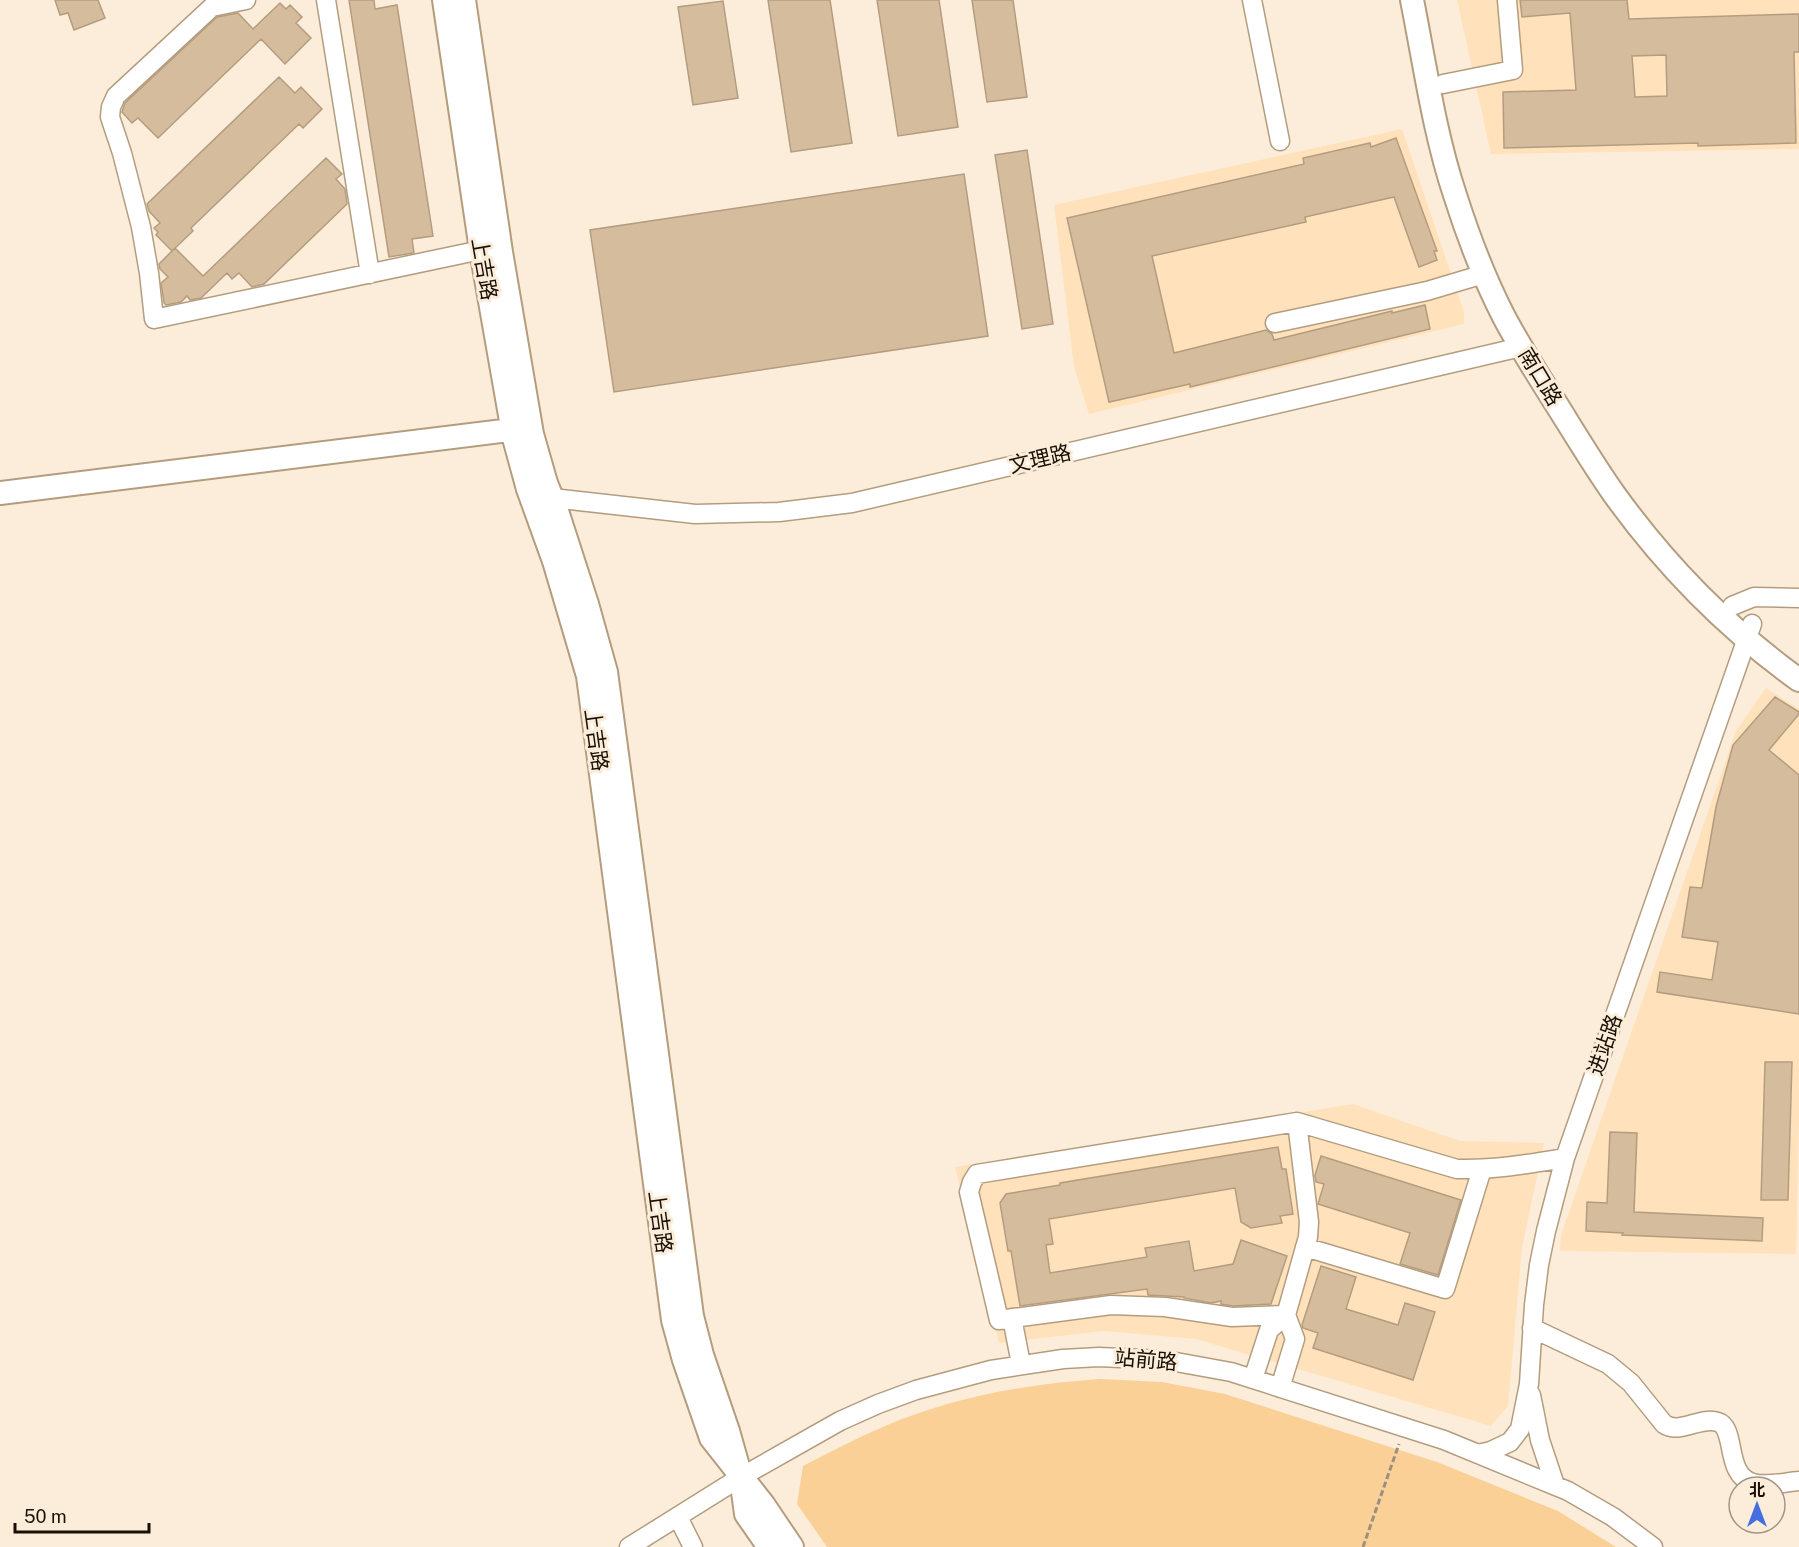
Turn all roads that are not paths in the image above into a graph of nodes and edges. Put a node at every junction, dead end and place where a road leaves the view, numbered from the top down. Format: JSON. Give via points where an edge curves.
{"nodes":[{"id":1,"x":246,"y":0,"type":"edge"},
{"id":2,"x":326,"y":0,"type":"edge"},
{"id":3,"x":444,"y":0,"type":"edge"},
{"id":4,"x":464,"y":0,"type":"edge"},
{"id":5,"x":1252,"y":0,"type":"edge"},
{"id":6,"x":1412,"y":0,"type":"edge"},
{"id":7,"x":1428,"y":0,"type":"edge"},
{"id":8,"x":1507,"y":0,"type":"edge"},
{"id":9,"x":1443,"y":84,"type":"junction"},
{"id":10,"x":1280,"y":141,"type":"dead end"},
{"id":11,"x":481,"y":250,"type":"junction"},
{"id":12,"x":369,"y":274,"type":"junction"},
{"id":13,"x":1484,"y":274,"type":"junction"},
{"id":14,"x":1275,"y":323,"type":"dead end"},
{"id":15,"x":1521,"y":346,"type":"junction"},
{"id":16,"x":520,"y":422,"type":"junction"},
{"id":17,"x":0,"y":479,"type":"edge"},
{"id":18,"x":0,"y":493,"type":"edge"},
{"id":19,"x":552,"y":498,"type":"junction"},
{"id":20,"x":1799,"y":598,"type":"edge"},
{"id":21,"x":1732,"y":606,"type":"junction"},
{"id":22,"x":1749,"y":631,"type":"junction"},
{"id":23,"x":1799,"y":662,"type":"edge"},
{"id":24,"x":1799,"y":680,"type":"edge"},
{"id":25,"x":1296,"y":1122,"type":"junction"},
{"id":26,"x":1566,"y":1158,"type":"junction"},
{"id":27,"x":1482,"y":1169,"type":"junction"},
{"id":28,"x":1305,"y":1247,"type":"junction"},
{"id":29,"x":1286,"y":1316,"type":"junction"},
{"id":30,"x":1012,"y":1318,"type":"junction"},
{"id":31,"x":1532,"y":1328,"type":"junction"},
{"id":32,"x":1022,"y":1364,"type":"junction"},
{"id":33,"x":1253,"y":1379,"type":"junction"},
{"id":34,"x":1529,"y":1384,"type":"junction"},
{"id":35,"x":1280,"y":1388,"type":"junction"},
{"id":36,"x":1478,"y":1454,"type":"junction"},
{"id":37,"x":741,"y":1477,"type":"junction"},
{"id":38,"x":1799,"y":1481,"type":"edge"},
{"id":39,"x":1555,"y":1485,"type":"junction"},
{"id":40,"x":678,"y":1517,"type":"junction"},
{"id":41,"x":629,"y":1547,"type":"edge"},
{"id":42,"x":693,"y":1547,"type":"edge"},
{"id":43,"x":769,"y":1547,"type":"edge"},
{"id":44,"x":792,"y":1547,"type":"edge"},
{"id":45,"x":1653,"y":1547,"type":"edge"}],
"edges":[{"from":1,"to":12,"type":"street","via":[[212,7],[116,96],[111,107],[110,117],[141,227],[154,319]]},
{"from":2,"to":12,"type":"street"},
{"from":3,"to":11,"type":"main road","name":"上吉路"},
{"from":4,"to":16,"type":"main road","name":"上吉路","via":[[501,252]]},
{"from":5,"to":10,"type":"street"},
{"from":6,"to":13,"type":"main road","name":"南口路","via":[[1443,156]]},
{"from":7,"to":9,"type":"main road","name":"南口路"},
{"from":8,"to":9,"type":"street","via":[[1513,70]]},
{"from":9,"to":21,"type":"main road","name":"南口路","via":[[1468,189],[1517,309],[1627,486],[1676,548]]},
{"from":11,"to":12,"type":"street"},
{"from":11,"to":16,"type":"main road","name":"上吉路"},
{"from":13,"to":14,"type":"street","via":[[1427,291]]},
{"from":13,"to":15,"type":"main road","name":"南口路"},
{"from":15,"to":19,"type":"street","name":"文理路","via":[[852,503],[778,512],[695,514]]},
{"from":15,"to":22,"type":"main road","name":"南口路","via":[[1590,459],[1633,519],[1691,587]]},
{"from":16,"to":17,"type":"main road"},
{"from":16,"to":18,"type":"main road"},
{"from":16,"to":19,"type":"main road","name":"上吉路"},
{"from":16,"to":37,"type":"main road","name":"上吉路","via":[[520,463],[555,561],[588,676],[673,1320],[711,1438]]},
{"from":19,"to":37,"type":"main road","name":"上吉路","via":[[606,672],[692,1316]]},
{"from":20,"to":21,"type":"street","via":[[1754,597]]},
{"from":21,"to":22,"type":"main road","name":"南口路"},
{"from":22,"to":23,"type":"main road","name":"南口路"},
{"from":22,"to":24,"type":"main road","name":"南口路"},
{"from":22,"to":26,"type":"street","name":"进站路"},
{"from":25,"to":27,"type":"street","via":[[1457,1169]]},
{"from":25,"to":28,"type":"street","via":[[1309,1222]]},
{"from":25,"to":30,"type":"street","via":[[977,1174],[969,1192],[999,1320]]},
{"from":26,"to":27,"type":"street"},
{"from":26,"to":31,"type":"street","name":"进站路","via":[[1539,1265]]},
{"from":27,"to":28,"type":"street","via":[[1445,1289]]},
{"from":28,"to":29,"type":"street"},
{"from":29,"to":30,"type":"street","via":[[1232,1317],[1165,1307],[1111,1305]]},
{"from":29,"to":33,"type":"street","via":[[1269,1330]]},
{"from":29,"to":35,"type":"street","via":[[1295,1339]]},
{"from":30,"to":32,"type":"street"},
{"from":31,"to":34,"type":"street","name":"进站路"},
{"from":31,"to":38,"type":"street","via":[[1608,1364],[1631,1383],[1664,1424],[1676,1428],[1718,1421],[1724,1425],[1735,1465],[1747,1481]]},
{"from":32,"to":33,"type":"street","name":"站前路","via":[[1132,1357],[1198,1365]]},
{"from":32,"to":37,"type":"street","name":"站前路","via":[[956,1378],[878,1404]]},
{"from":33,"to":35,"type":"street","name":"站前路"},
{"from":34,"to":36,"type":"street","name":"进站路","via":[[1520,1429],[1510,1442]]},
{"from":34,"to":39,"type":"street","via":[[1540,1440]]},
{"from":35,"to":36,"type":"street","name":"站前路"},
{"from":36,"to":39,"type":"street","name":"站前路"},
{"from":37,"to":40,"type":"street","name":"站前路"},
{"from":37,"to":43,"type":"main road","name":"上吉路","via":[[746,1514]]},
{"from":37,"to":44,"type":"main road","name":"上吉路"},
{"from":39,"to":45,"type":"street","name":"站前路","via":[[1591,1503]]},
{"from":40,"to":41,"type":"street","name":"站前路"},
{"from":40,"to":42,"type":"street"}]}
